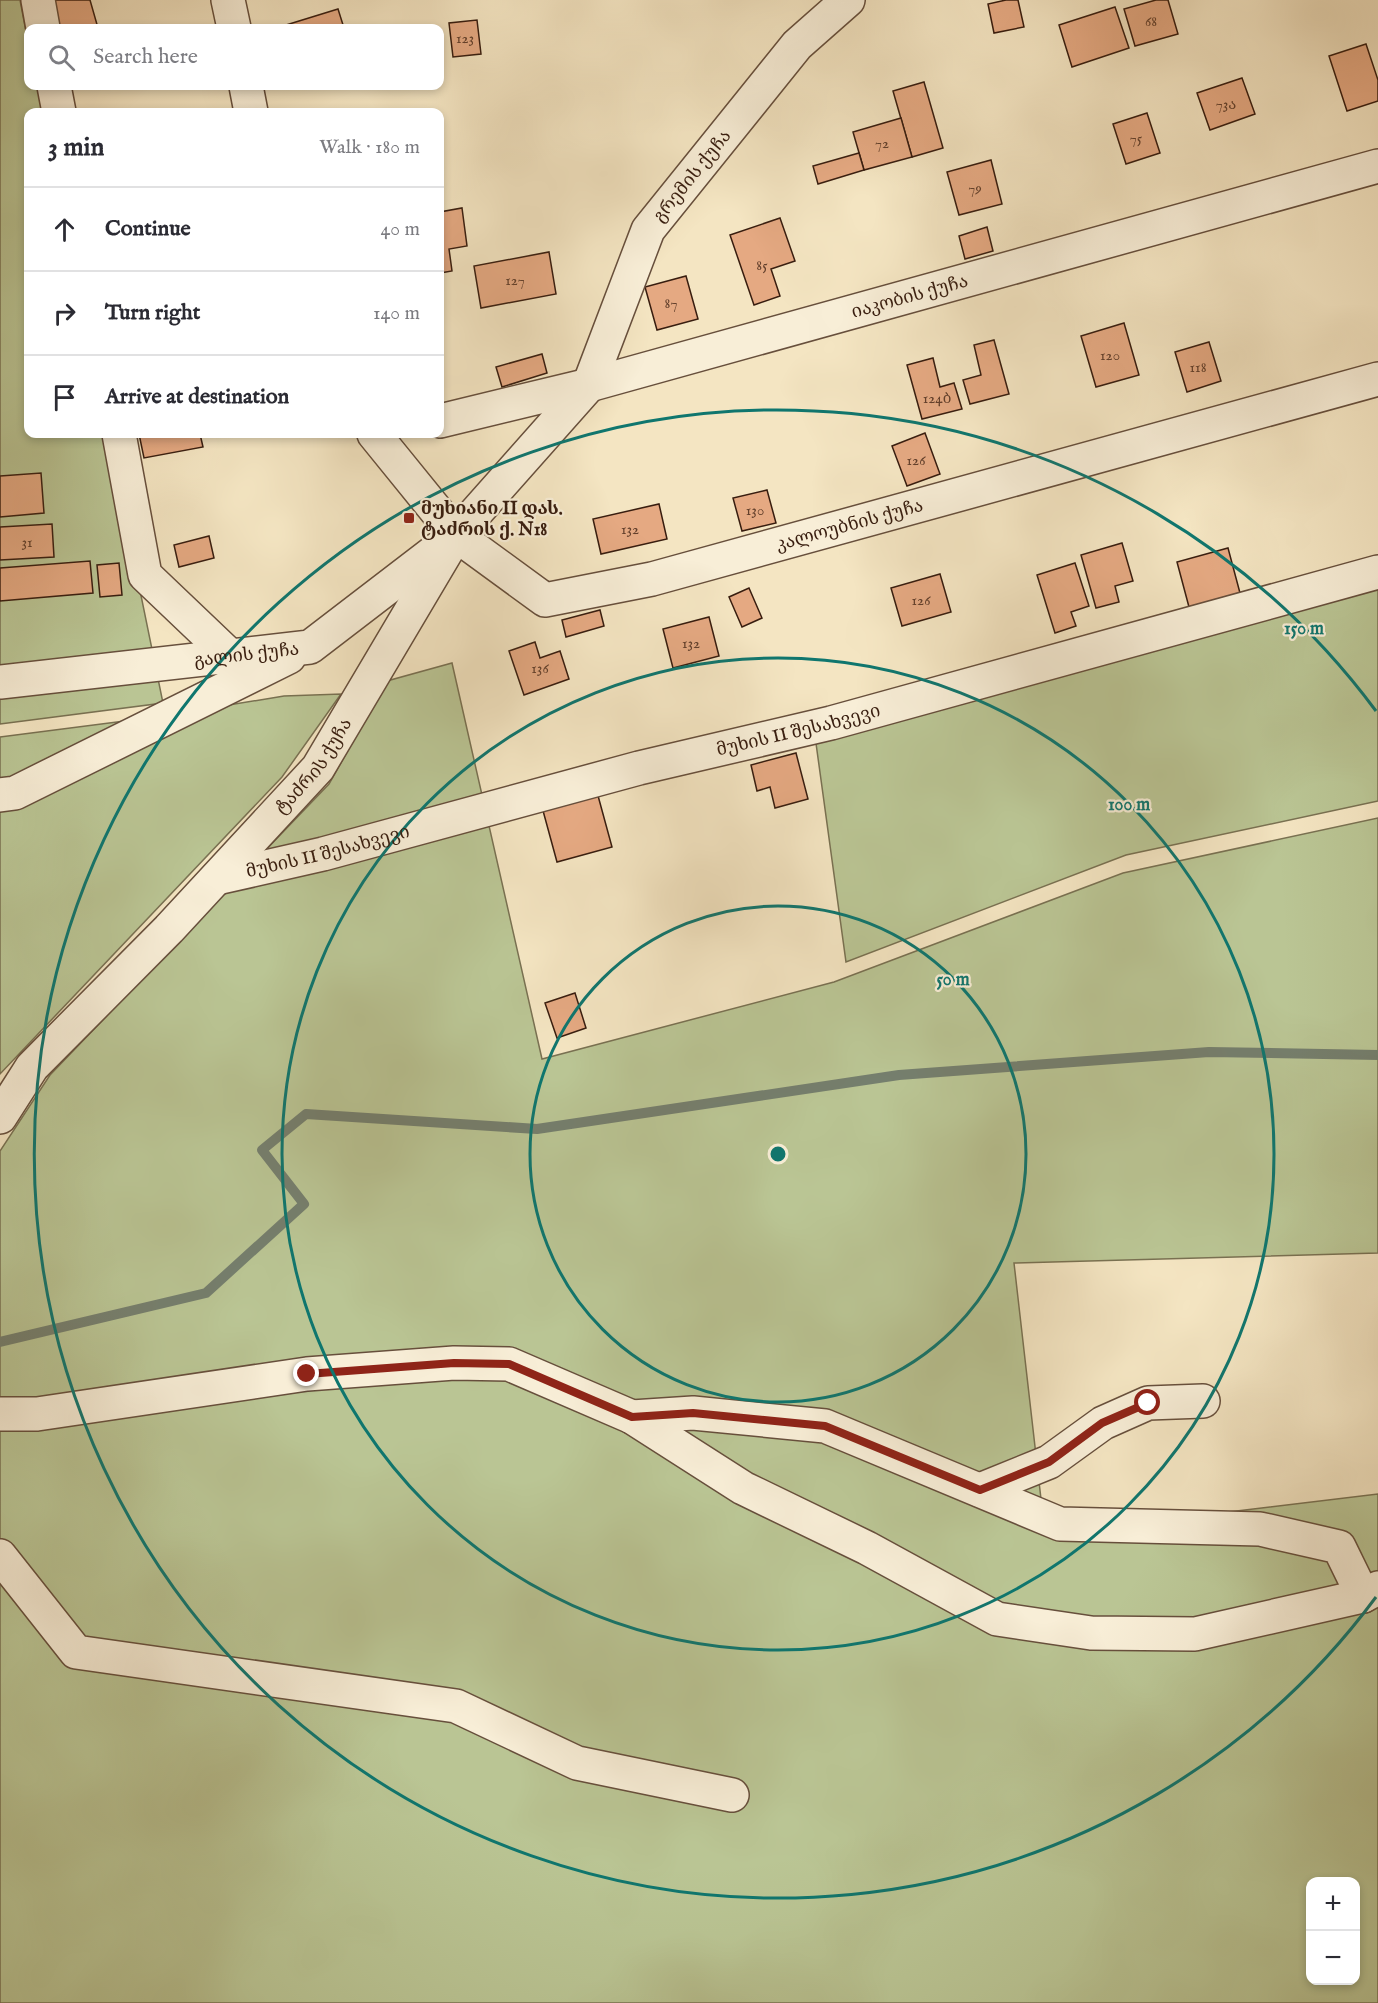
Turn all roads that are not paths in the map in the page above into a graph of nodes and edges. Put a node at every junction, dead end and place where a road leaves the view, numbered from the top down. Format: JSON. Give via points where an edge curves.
{"nodes":[{"id":1,"x":38,"y":0,"type":"edge"},
{"id":2,"x":228,"y":0,"type":"edge"},
{"id":3,"x":848,"y":0,"type":"edge"},
{"id":4,"x":42,"y":24,"type":"edge"},
{"id":5,"x":233,"y":24,"type":"edge"},
{"id":6,"x":55,"y":90,"type":"edge"},
{"id":7,"x":247,"y":90,"type":"edge"},
{"id":8,"x":58,"y":108,"type":"edge"},
{"id":9,"x":250,"y":108,"type":"edge"},
{"id":10,"x":1378,"y":166,"type":"edge"},
{"id":11,"x":1378,"y":379,"type":"edge"},
{"id":12,"x":590,"y":385,"type":"junction"},
{"id":13,"x":444,"y":420,"type":"edge"},
{"id":14,"x":120,"y":438,"type":"edge"},
{"id":15,"x":382,"y":438,"type":"edge"},
{"id":16,"x":456,"y":535,"type":"junction"},
{"id":17,"x":1378,"y":572,"type":"edge"},
{"id":18,"x":310,"y":647,"type":"junction"},
{"id":19,"x":230,"y":656,"type":"junction"},
{"id":20,"x":0,"y":682,"type":"edge"},
{"id":21,"x":0,"y":795,"type":"edge"},
{"id":22,"x":217,"y":878,"type":"junction"},
{"id":23,"x":0,"y":1117,"type":"edge"},
{"id":24,"x":1203,"y":1401,"type":"dead end"},
{"id":25,"x":0,"y":1414,"type":"edge"},
{"id":26,"x":632,"y":1417,"type":"junction"},
{"id":27,"x":980,"y":1490,"type":"junction"},
{"id":28,"x":0,"y":1556,"type":"edge"},
{"id":29,"x":1370,"y":1592,"type":"edge"},
{"id":30,"x":732,"y":1795,"type":"dead end"}],
"edges":[{"from":1,"to":4,"type":"street"},
{"from":2,"to":5,"type":"street"},
{"from":3,"to":12,"type":"street","name":"გრემის ქუჩა","via":[[797,45],[648,230]]},
{"from":6,"to":8,"type":"street"},
{"from":7,"to":9,"type":"street"},
{"from":10,"to":12,"type":"street","name":"იაკობის ქუჩა"},
{"from":11,"to":16,"type":"street","name":"კალოუბნის ქუჩა","via":[[652,579],[545,600]]},
{"from":12,"to":13,"type":"street","name":"იაკობის ქუჩა"},
{"from":12,"to":16,"type":"street","name":"ტაძრის ქუჩა"},
{"from":14,"to":19,"type":"street","via":[[145,575]]},
{"from":15,"to":16,"type":"street","name":"კალოუბნის ქუჩა"},
{"from":16,"to":18,"type":"street","name":"გალის ქუჩა"},
{"from":16,"to":22,"type":"street","name":"ტაძრის ქუჩა","via":[[318,768]]},
{"from":17,"to":22,"type":"street","name":"მუხის II შესახვევი","via":[[831,723],[639,768],[323,854]]},
{"from":18,"to":19,"type":"street","name":"გალის ქუჩა"},
{"from":18,"to":21,"type":"street","via":[[15,793]]},
{"from":19,"to":20,"type":"street","name":"გალის ქუჩა"},
{"from":22,"to":23,"type":"street","name":"ტაძრის ქუჩა","via":[[32,1067]]},
{"from":24,"to":27,"type":"street","via":[[1148,1403],[1102,1423],[1049,1462]]},
{"from":25,"to":26,"type":"street","via":[[37,1413],[307,1374],[454,1363],[509,1364]]},
{"from":26,"to":27,"type":"street","via":[[693,1413],[825,1426]]},
{"from":26,"to":29,"type":"street","via":[[743,1488],[867,1548],[997,1619],[1091,1633],[1195,1634]]},
{"from":27,"to":29,"type":"street","via":[[1060,1524],[1260,1529],[1339,1547]]},
{"from":28,"to":30,"type":"street","via":[[75,1652],[456,1706],[577,1763]]}]}
